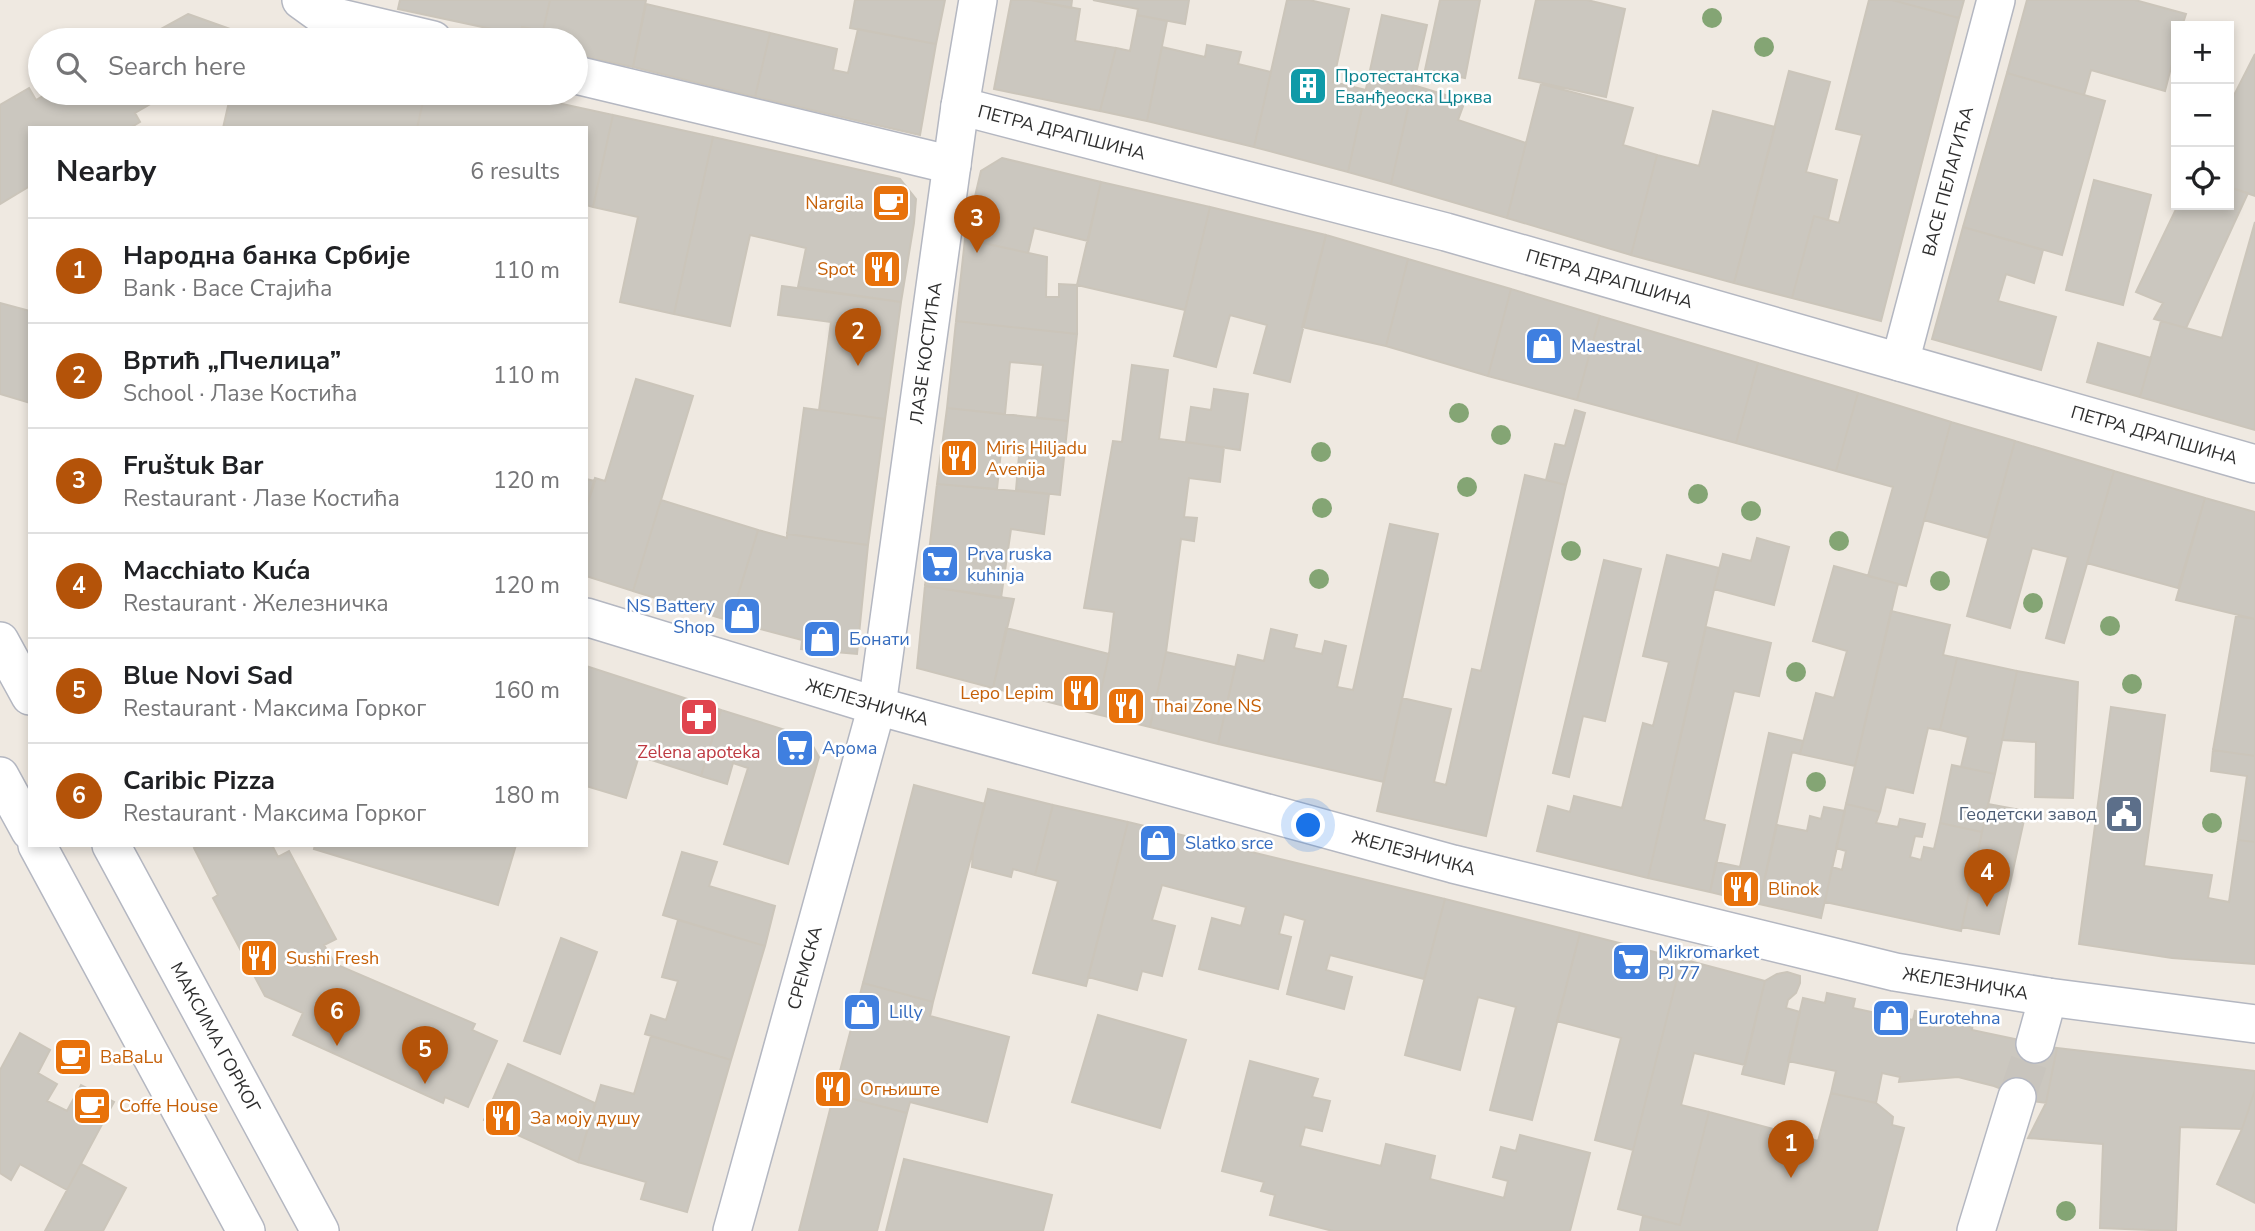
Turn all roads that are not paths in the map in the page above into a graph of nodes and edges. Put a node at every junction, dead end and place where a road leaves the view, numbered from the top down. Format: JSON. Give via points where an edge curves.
{"nodes":[{"id":1,"x":301,"y":0,"type":"edge"},
{"id":2,"x":978,"y":0,"type":"edge"},
{"id":3,"x":1996,"y":0,"type":"edge"},
{"id":4,"x":383,"y":28,"type":"edge"},
{"id":5,"x":588,"y":78,"type":"edge"},
{"id":6,"x":960,"y":106,"type":"junction"},
{"id":7,"x":952,"y":165,"type":"junction"},
{"id":8,"x":1900,"y":362,"type":"junction"},
{"id":9,"x":2255,"y":464,"type":"edge"},
{"id":10,"x":588,"y":618,"type":"edge"},
{"id":11,"x":0,"y":641,"type":"edge"},
{"id":12,"x":28,"y":692,"type":"edge"},
{"id":13,"x":877,"y":706,"type":"junction"},
{"id":14,"x":0,"y":776,"type":"edge"},
{"id":15,"x":28,"y":827,"type":"edge"},
{"id":16,"x":38,"y":847,"type":"edge"},
{"id":17,"x":112,"y":847,"type":"edge"},
{"id":18,"x":2048,"y":997,"type":"junction"},
{"id":19,"x":2255,"y":1024,"type":"edge"},
{"id":20,"x":2035,"y":1044,"type":"tunnel mouth"},
{"id":21,"x":2017,"y":1097,"type":"tunnel mouth"},
{"id":22,"x":246,"y":1231,"type":"edge"},
{"id":23,"x":320,"y":1231,"type":"edge"},
{"id":24,"x":732,"y":1231,"type":"edge"},
{"id":25,"x":1976,"y":1231,"type":"edge"}],
"edges":[{"from":1,"to":4,"type":"street","via":[[320,13]]},
{"from":2,"to":6,"type":"street","name":"ЛАЗЕ КОСТИЋА"},
{"from":3,"to":8,"type":"street","name":"ВАСЕ ПЕЛАГИЋА"},
{"from":5,"to":7,"type":"street"},
{"from":6,"to":7,"type":"street","name":"ЛАЗЕ КОСТИЋА"},
{"from":6,"to":8,"type":"street","name":"ПЕТРА ДРАПШИНА","via":[[1447,233]]},
{"from":7,"to":13,"type":"street","name":"ЛАЗЕ КОСТИЋА"},
{"from":8,"to":9,"type":"street","name":"ПЕТРА ДРАПШИНА"},
{"from":10,"to":13,"type":"street","name":"ЖЕЛЕЗНИЧКА"},
{"from":11,"to":12,"type":"street"},
{"from":13,"to":18,"type":"street","name":"ЖЕЛЕЗНИЧКА","via":[[1480,870],[1895,972]]},
{"from":13,"to":24,"type":"street","name":"СРЕМСКА"},
{"from":14,"to":15,"type":"street"},
{"from":16,"to":22,"type":"street"},
{"from":17,"to":23,"type":"street","name":"МАКСИМА ГОРКОГ"},
{"from":18,"to":19,"type":"street","name":"ЖЕЛЕЗНИЧКА"},
{"from":18,"to":20,"type":"street"},
{"from":21,"to":25,"type":"street"}]}
